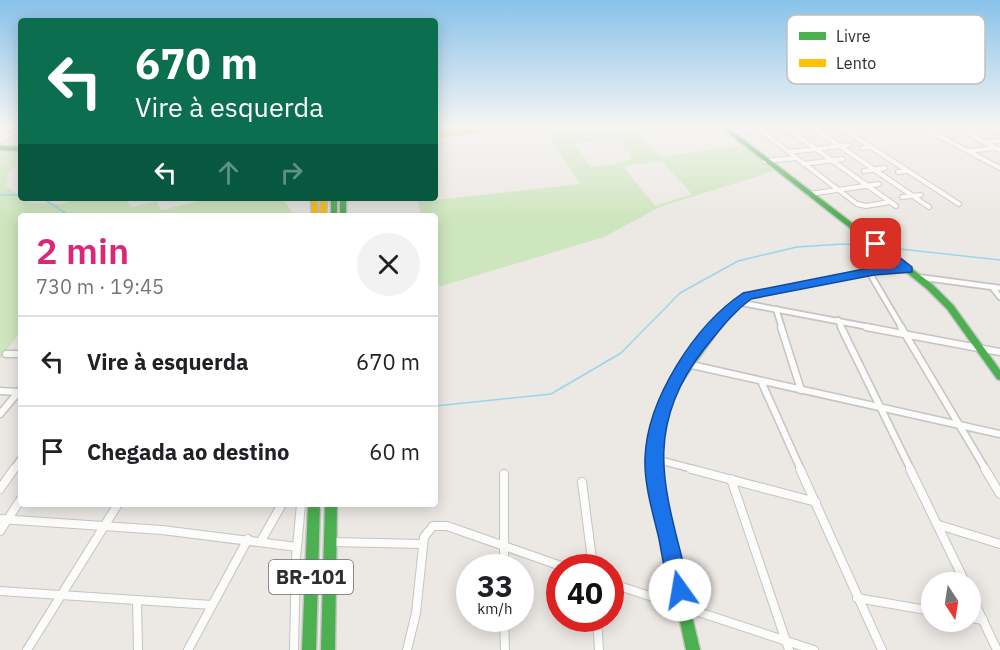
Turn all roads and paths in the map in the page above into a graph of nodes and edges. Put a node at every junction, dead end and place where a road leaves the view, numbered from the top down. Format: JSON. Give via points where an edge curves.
{"nodes":[{"id":1,"x":763,"y":157,"type":"edge"},
{"id":2,"x":827,"y":157,"type":"edge"},
{"id":3,"x":856,"y":157,"type":"edge"},
{"id":4,"x":886,"y":157,"type":"edge"},
{"id":5,"x":981,"y":157,"type":"edge"},
{"id":6,"x":795,"y":158,"type":"joint"},
{"id":7,"x":843,"y":159,"type":"dead end"},
{"id":8,"x":831,"y":160,"type":"junction"},
{"id":9,"x":768,"y":161,"type":"junction"},
{"id":10,"x":803,"y":164,"type":"junction"},
{"id":11,"x":910,"y":165,"type":"dead end"},
{"id":12,"x":899,"y":166,"type":"junction"},
{"id":13,"x":885,"y":168,"type":"dead end"},
{"id":14,"x":1000,"y":168,"type":"edge"},
{"id":15,"x":874,"y":170,"type":"junction"},
{"id":16,"x":864,"y":171,"type":"dead end"},
{"id":17,"x":907,"y":171,"type":"junction"},
{"id":18,"x":898,"y":172,"type":"dead end"},
{"id":19,"x":879,"y":184,"type":"dead end"},
{"id":20,"x":867,"y":186,"type":"junction"},
{"id":21,"x":838,"y":189,"type":"junction"},
{"id":22,"x":807,"y":192,"type":"junction"},
{"id":23,"x":921,"y":195,"type":"dead end"},
{"id":24,"x":912,"y":196,"type":"junction"},
{"id":25,"x":902,"y":198,"type":"dead end"},
{"id":26,"x":890,"y":202,"type":"junction"},
{"id":27,"x":959,"y":204,"type":"dead end"},
{"id":28,"x":896,"y":206,"type":"dead end"},
{"id":29,"x":929,"y":207,"type":"dead end"},
{"id":30,"x":907,"y":270,"type":"junction"},
{"id":31,"x":869,"y":272,"type":"junction"},
{"id":32,"x":916,"y":276,"type":"junction"},
{"id":33,"x":991,"y":286,"type":"junction"},
{"id":34,"x":1000,"y":288,"type":"edge"},
{"id":35,"x":1000,"y":297,"type":"edge"},
{"id":36,"x":736,"y":302,"type":"junction"},
{"id":37,"x":776,"y":309,"type":"junction"},
{"id":38,"x":838,"y":320,"type":"junction"},
{"id":39,"x":905,"y":333,"type":"junction"},
{"id":40,"x":981,"y":349,"type":"junction"},
{"id":41,"x":1000,"y":352,"type":"edge"},
{"id":42,"x":6,"y":354,"type":"dead end"},
{"id":43,"x":18,"y":354,"type":"edge"},
{"id":44,"x":686,"y":363,"type":"junction"},
{"id":45,"x":1000,"y":377,"type":"edge"},
{"id":46,"x":761,"y":381,"type":"junction"},
{"id":47,"x":801,"y":390,"type":"junction"},
{"id":48,"x":18,"y":391,"type":"edge"},
{"id":49,"x":0,"y":392,"type":"edge"},
{"id":50,"x":18,"y":393,"type":"edge"},
{"id":51,"x":878,"y":406,"type":"junction"},
{"id":52,"x":0,"y":414,"type":"edge"},
{"id":53,"x":959,"y":425,"type":"junction"},
{"id":54,"x":1000,"y":434,"type":"edge"},
{"id":55,"x":653,"y":459,"type":"junction"},
{"id":56,"x":18,"y":463,"type":"edge"},
{"id":57,"x":504,"y":474,"type":"dead end"},
{"id":58,"x":730,"y":479,"type":"junction"},
{"id":59,"x":582,"y":482,"type":"dead end"},
{"id":60,"x":0,"y":489,"type":"edge"},
{"id":61,"x":1000,"y":494,"type":"edge"},
{"id":62,"x":816,"y":502,"type":"junction"},
{"id":63,"x":18,"y":503,"type":"edge"},
{"id":64,"x":116,"y":507,"type":"edge"},
{"id":65,"x":280,"y":507,"type":"edge"},
{"id":66,"x":299,"y":507,"type":"edge"},
{"id":67,"x":314,"y":507,"type":"edge"},
{"id":68,"x":331,"y":507,"type":"edge"},
{"id":69,"x":4,"y":519,"type":"edge"},
{"id":70,"x":105,"y":525,"type":"junction"},
{"id":71,"x":939,"y":525,"type":"junction"},
{"id":72,"x":0,"y":531,"type":"edge"},
{"id":73,"x":248,"y":540,"type":"junction"},
{"id":74,"x":261,"y":540,"type":"junction"},
{"id":75,"x":330,"y":542,"type":"junction"},
{"id":76,"x":1000,"y":544,"type":"edge"},
{"id":77,"x":504,"y":545,"type":"junction"},
{"id":78,"x":297,"y":547,"type":"junction"},
{"id":79,"x":423,"y":549,"type":"junction"},
{"id":80,"x":504,"y":554,"type":"edge"},
{"id":81,"x":591,"y":554,"type":"edge"},
{"id":82,"x":546,"y":560,"type":"edge"},
{"id":83,"x":960,"y":572,"type":"edge"},
{"id":84,"x":624,"y":587,"type":"edge"},
{"id":85,"x":0,"y":591,"type":"edge"},
{"id":86,"x":62,"y":596,"type":"junction"},
{"id":87,"x":857,"y":598,"type":"junction"},
{"id":88,"x":137,"y":601,"type":"junction"},
{"id":89,"x":212,"y":606,"type":"junction"},
{"id":90,"x":682,"y":606,"type":"junction"},
{"id":91,"x":921,"y":609,"type":"edge"},
{"id":92,"x":982,"y":620,"type":"edge"},
{"id":93,"x":504,"y":632,"type":"edge"},
{"id":94,"x":598,"y":632,"type":"edge"},
{"id":95,"x":786,"y":639,"type":"junction"},
{"id":96,"x":329,"y":647,"type":"edge"},
{"id":97,"x":27,"y":650,"type":"edge"},
{"id":98,"x":138,"y":650,"type":"edge"},
{"id":99,"x":189,"y":650,"type":"edge"},
{"id":100,"x":294,"y":650,"type":"edge"},
{"id":101,"x":309,"y":650,"type":"edge"},
{"id":102,"x":407,"y":650,"type":"edge"},
{"id":103,"x":504,"y":650,"type":"edge"},
{"id":104,"x":599,"y":650,"type":"edge"},
{"id":105,"x":693,"y":650,"type":"edge"},
{"id":106,"x":789,"y":650,"type":"edge"},
{"id":107,"x":814,"y":650,"type":"edge"},
{"id":108,"x":882,"y":650,"type":"edge"},
{"id":109,"x":997,"y":650,"type":"edge"}],
"edges":[{"from":1,"to":9,"type":"main road"},
{"from":2,"to":8,"type":"street"},
{"from":3,"to":15,"type":"street"},
{"from":4,"to":12,"type":"street"},
{"from":5,"to":14,"type":"street"},
{"from":6,"to":9,"type":"street"},
{"from":6,"to":10,"type":"street"},
{"from":7,"to":8,"type":"street"},
{"from":8,"to":10,"type":"street"},
{"from":8,"to":20,"type":"street"},
{"from":9,"to":22,"type":"main road"},
{"from":10,"to":21,"type":"street"},
{"from":11,"to":12,"type":"street"},
{"from":12,"to":17,"type":"street"},
{"from":13,"to":15,"type":"street"},
{"from":15,"to":16,"type":"street"},
{"from":15,"to":24,"type":"street"},
{"from":17,"to":18,"type":"street"},
{"from":17,"to":27,"type":"street"},
{"from":19,"to":20,"type":"street"},
{"from":20,"to":21,"type":"street"},
{"from":20,"to":26,"type":"street"},
{"from":21,"to":22,"type":"street"},
{"from":21,"to":26,"type":"street","via":[[860,206]]},
{"from":22,"to":30,"type":"main road"},
{"from":23,"to":24,"type":"street"},
{"from":24,"to":25,"type":"street"},
{"from":24,"to":29,"type":"street"},
{"from":26,"to":28,"type":"street"},
{"from":30,"to":31,"type":"main road"},
{"from":30,"to":32,"type":"main road"},
{"from":31,"to":36,"type":"main road","via":[[768,290]]},
{"from":31,"to":39,"type":"street"},
{"from":32,"to":33,"type":"street"},
{"from":32,"to":40,"type":"main road","via":[[950,307]]},
{"from":33,"to":34,"type":"street"},
{"from":33,"to":35,"type":"street"},
{"from":36,"to":37,"type":"street"},
{"from":36,"to":44,"type":"main road"},
{"from":37,"to":38,"type":"street"},
{"from":37,"to":47,"type":"street"},
{"from":38,"to":39,"type":"street"},
{"from":38,"to":51,"type":"street"},
{"from":39,"to":40,"type":"street"},
{"from":39,"to":53,"type":"street"},
{"from":40,"to":41,"type":"street"},
{"from":40,"to":45,"type":"main road"},
{"from":42,"to":43,"type":"street"},
{"from":44,"to":46,"type":"street"},
{"from":44,"to":55,"type":"main road","via":[[662,411]]},
{"from":46,"to":47,"type":"street"},
{"from":46,"to":62,"type":"street"},
{"from":47,"to":51,"type":"street"},
{"from":48,"to":49,"type":"street"},
{"from":50,"to":52,"type":"street"},
{"from":51,"to":53,"type":"street"},
{"from":51,"to":71,"type":"street"},
{"from":53,"to":54,"type":"street"},
{"from":53,"to":61,"type":"street"},
{"from":55,"to":58,"type":"street"},
{"from":55,"to":90,"type":"main road"},
{"from":56,"to":60,"type":"street"},
{"from":57,"to":77,"type":"street"},
{"from":58,"to":62,"type":"street"},
{"from":58,"to":95,"type":"street"},
{"from":59,"to":81,"type":"street"},
{"from":62,"to":87,"type":"street"},
{"from":63,"to":69,"type":"street"},
{"from":64,"to":70,"type":"street"},
{"from":65,"to":74,"type":"street"},
{"from":66,"to":78,"type":"street"},
{"from":67,"to":101,"type":"main road","number":"BR-101"},
{"from":68,"to":75,"type":"main road","number":"BR-101"},
{"from":69,"to":70,"type":"street"},
{"from":69,"to":72,"type":"street"},
{"from":70,"to":73,"type":"street"},
{"from":70,"to":86,"type":"street"},
{"from":71,"to":76,"type":"street"},
{"from":71,"to":83,"type":"street"},
{"from":73,"to":74,"type":"street"},
{"from":73,"to":89,"type":"street"},
{"from":74,"to":78,"type":"street"},
{"from":75,"to":79,"type":"street"},
{"from":75,"to":96,"type":"main road","number":"BR-101"},
{"from":77,"to":79,"type":"street","via":[[437,524],[425,533]]},
{"from":77,"to":80,"type":"street"},
{"from":77,"to":82,"type":"street"},
{"from":78,"to":100,"type":"street"},
{"from":79,"to":102,"type":"street","via":[[416,613]]},
{"from":84,"to":90,"type":"street"},
{"from":85,"to":86,"type":"street"},
{"from":86,"to":88,"type":"street"},
{"from":86,"to":97,"type":"street"},
{"from":87,"to":91,"type":"street"},
{"from":87,"to":108,"type":"street"},
{"from":88,"to":89,"type":"street"},
{"from":88,"to":98,"type":"street"},
{"from":89,"to":99,"type":"street"},
{"from":90,"to":95,"type":"street"},
{"from":90,"to":105,"type":"main road"},
{"from":92,"to":109,"type":"street"},
{"from":93,"to":103,"type":"street"},
{"from":94,"to":104,"type":"street"},
{"from":95,"to":106,"type":"street"},
{"from":95,"to":107,"type":"street"}]}
